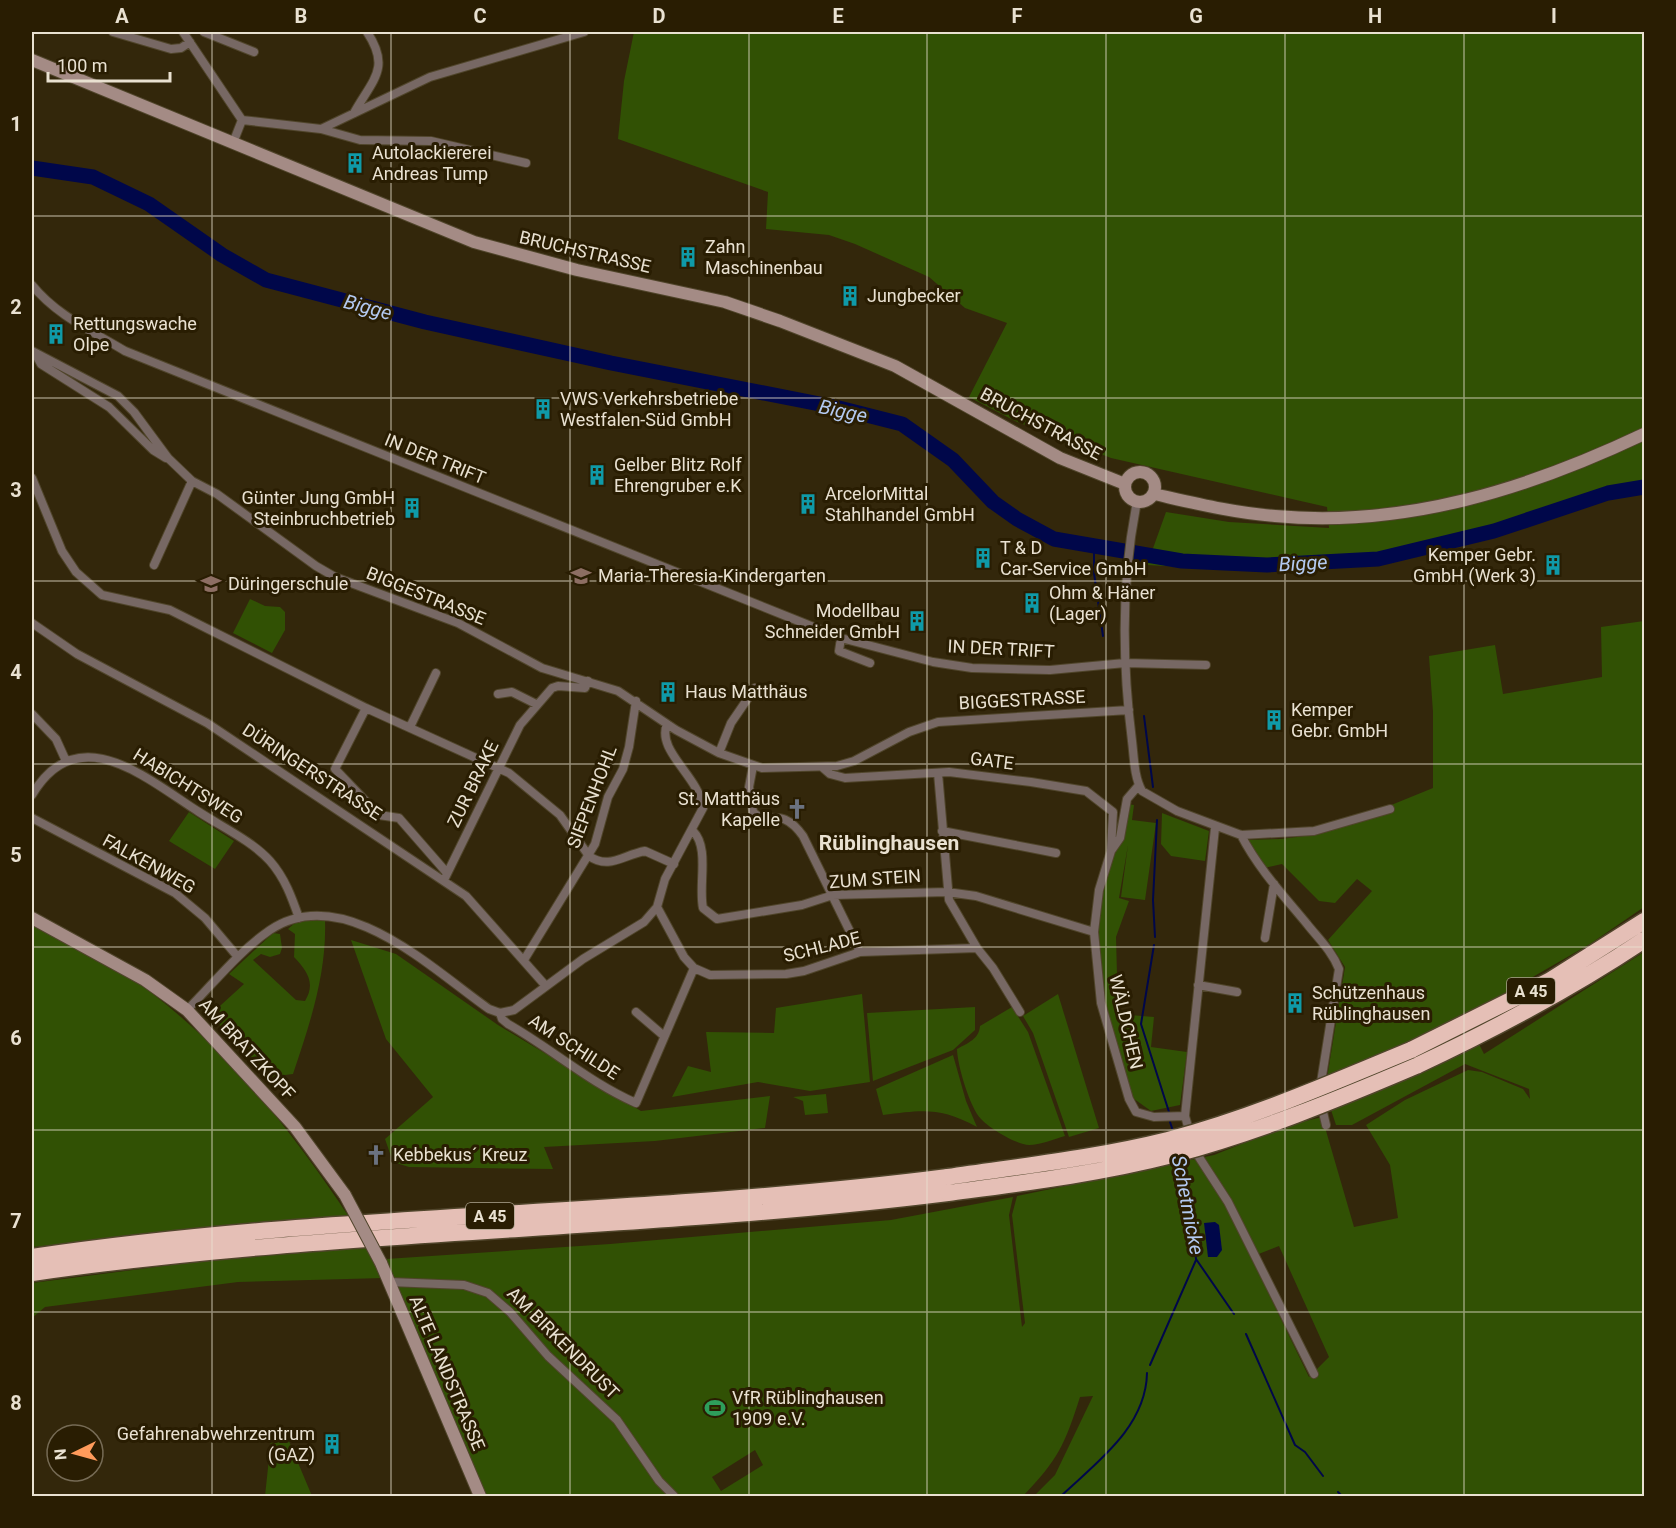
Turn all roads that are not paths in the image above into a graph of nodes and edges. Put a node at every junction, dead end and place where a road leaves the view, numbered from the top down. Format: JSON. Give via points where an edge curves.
{"nodes":[{"id":1,"x":113,"y":32,"type":"edge"},
{"id":2,"x":183,"y":32,"type":"edge"},
{"id":3,"x":204,"y":32,"type":"edge"},
{"id":4,"x":367,"y":32,"type":"edge"},
{"id":5,"x":584,"y":32,"type":"edge"},
{"id":6,"x":190,"y":42,"type":"junction"},
{"id":7,"x":254,"y":51,"type":"dead end"},
{"id":8,"x":32,"y":60,"type":"edge"},
{"id":9,"x":354,"y":113,"type":"junction"},
{"id":10,"x":242,"y":120,"type":"junction"},
{"id":11,"x":321,"y":129,"type":"junction"},
{"id":12,"x":233,"y":143,"type":"junction"},
{"id":13,"x":526,"y":163,"type":"dead end"},
{"id":14,"x":32,"y":285,"type":"edge"},
{"id":15,"x":33,"y":352,"type":"edge"},
{"id":16,"x":1644,"y":434,"type":"edge"},
{"id":17,"x":168,"y":458,"type":"junction"},
{"id":18,"x":32,"y":478,"type":"edge"},
{"id":19,"x":192,"y":481,"type":"junction"},
{"id":20,"x":1125,"y":484,"type":"junction"},
{"id":21,"x":1154,"y":494,"type":"junction"},
{"id":22,"x":1137,"y":502,"type":"junction"},
{"id":23,"x":154,"y":565,"type":"dead end"},
{"id":24,"x":32,"y":623,"type":"edge"},
{"id":25,"x":841,"y":638,"type":"junction"},
{"id":26,"x":870,"y":663,"type":"dead end"},
{"id":27,"x":1125,"y":663,"type":"junction"},
{"id":28,"x":1206,"y":664,"type":"dead end"},
{"id":29,"x":436,"y":672,"type":"dead end"},
{"id":30,"x":588,"y":681,"type":"junction"},
{"id":31,"x":755,"y":688,"type":"dead end"},
{"id":32,"x":498,"y":694,"type":"dead end"},
{"id":33,"x":636,"y":701,"type":"junction"},
{"id":34,"x":536,"y":704,"type":"junction"},
{"id":35,"x":366,"y":708,"type":"junction"},
{"id":36,"x":1129,"y":710,"type":"junction"},
{"id":37,"x":32,"y":714,"type":"edge"},
{"id":38,"x":667,"y":724,"type":"junction"},
{"id":39,"x":410,"y":727,"type":"junction"},
{"id":40,"x":719,"y":753,"type":"junction"},
{"id":41,"x":66,"y":761,"type":"junction"},
{"id":42,"x":753,"y":766,"type":"junction"},
{"id":43,"x":822,"y":767,"type":"junction"},
{"id":44,"x":500,"y":769,"type":"junction"},
{"id":45,"x":938,"y":773,"type":"junction"},
{"id":46,"x":1138,"y":785,"type":"junction"},
{"id":47,"x":32,"y":795,"type":"edge"},
{"id":48,"x":1390,"y":809,"type":"dead end"},
{"id":49,"x":32,"y":818,"type":"edge"},
{"id":50,"x":1215,"y":828,"type":"junction"},
{"id":51,"x":693,"y":831,"type":"junction"},
{"id":52,"x":942,"y":831,"type":"junction"},
{"id":53,"x":1241,"y":835,"type":"junction"},
{"id":54,"x":1111,"y":851,"type":"junction"},
{"id":55,"x":1056,"y":853,"type":"dead end"},
{"id":56,"x":589,"y":856,"type":"junction"},
{"id":57,"x":674,"y":864,"type":"junction"},
{"id":58,"x":445,"y":876,"type":"junction"},
{"id":59,"x":1274,"y":884,"type":"junction"},
{"id":60,"x":947,"y":892,"type":"junction"},
{"id":61,"x":833,"y":895,"type":"junction"},
{"id":62,"x":657,"y":907,"type":"junction"},
{"id":63,"x":32,"y":918,"type":"edge"},
{"id":64,"x":298,"y":918,"type":"junction"},
{"id":65,"x":1644,"y":921,"type":"edge"},
{"id":66,"x":1094,"y":932,"type":"junction"},
{"id":67,"x":1265,"y":938,"type":"dead end"},
{"id":68,"x":1644,"y":940,"type":"edge"},
{"id":69,"x":977,"y":948,"type":"junction"},
{"id":70,"x":860,"y":952,"type":"junction"},
{"id":71,"x":237,"y":956,"type":"junction"},
{"id":72,"x":524,"y":960,"type":"junction"},
{"id":73,"x":694,"y":968,"type":"junction"},
{"id":74,"x":1198,"y":985,"type":"junction"},
{"id":75,"x":545,"y":986,"type":"junction"},
{"id":76,"x":1237,"y":992,"type":"dead end"},
{"id":77,"x":188,"y":1010,"type":"junction"},
{"id":78,"x":636,"y":1012,"type":"dead end"},
{"id":79,"x":1020,"y":1012,"type":"dead end"},
{"id":80,"x":500,"y":1013,"type":"junction"},
{"id":81,"x":664,"y":1036,"type":"junction"},
{"id":82,"x":1414,"y":1058,"type":"junction"},
{"id":83,"x":1185,"y":1116,"type":"junction"},
{"id":84,"x":1326,"y":1125,"type":"dead end"},
{"id":85,"x":948,"y":1185,"type":"junction"},
{"id":86,"x":32,"y":1257,"type":"edge"},
{"id":87,"x":381,"y":1263,"type":"joint"},
{"id":88,"x":32,"y":1273,"type":"edge"},
{"id":89,"x":390,"y":1282,"type":"junction"},
{"id":90,"x":1314,"y":1374,"type":"dead end"},
{"id":91,"x":480,"y":1497,"type":"edge"},
{"id":92,"x":674,"y":1497,"type":"edge"}],
"edges":[{"from":1,"to":6,"type":"street","via":[[171,49]]},
{"from":2,"to":6,"type":"street"},
{"from":3,"to":7,"type":"street"},
{"from":4,"to":9,"type":"street","via":[[378,49],[381,65]]},
{"from":5,"to":9,"type":"street","via":[[430,77]]},
{"from":6,"to":10,"type":"street"},
{"from":8,"to":12,"type":"main road","name":"BRUCHSTRASSE"},
{"from":9,"to":11,"type":"street"},
{"from":10,"to":11,"type":"street"},
{"from":10,"to":12,"type":"street"},
{"from":11,"to":13,"type":"street","via":[[360,140],[431,141]]},
{"from":12,"to":20,"type":"main road","name":"BRUCHSTRASSE","via":[[474,242],[536,260],[725,302],[780,321],[895,366],[1060,459]]},
{"from":14,"to":25,"type":"street","name":"IN DER TRIFT","via":[[46,302],[125,351]]},
{"from":15,"to":17,"type":"street","name":"BIGGESTRASSE","via":[[41,364],[109,407],[153,450]]},
{"from":15,"to":17,"type":"street","name":"BIGGESTRASSE","via":[[118,396]]},
{"from":16,"to":21,"type":"main road","via":[[1494,494],[1418,512],[1336,519],[1276,516],[1214,508]]},
{"from":17,"to":19,"type":"street","name":"BIGGESTRASSE"},
{"from":18,"to":35,"type":"street","via":[[62,551],[76,572],[102,595],[170,610]]},
{"from":19,"to":23,"type":"street"},
{"from":19,"to":30,"type":"street","name":"BIGGESTRASSE","via":[[218,494],[280,542],[336,577],[458,623],[542,668]]},
{"from":20,"to":21,"type":"main road","via":[[1133,473],[1143,472],[1154,482]]},
{"from":20,"to":22,"type":"main road","via":[[1128,496]]},
{"from":21,"to":22,"type":"main road"},
{"from":22,"to":27,"type":"street","via":[[1127,572]]},
{"from":24,"to":58,"type":"street","name":"DÜRINGERSTRASSE","via":[[76,654],[207,723]]},
{"from":25,"to":26,"type":"street","via":[[839,651]]},
{"from":25,"to":27,"type":"street","name":"IN DER TRIFT","via":[[972,668],[1061,669]]},
{"from":27,"to":28,"type":"street","name":"IN DER TRIFT"},
{"from":27,"to":36,"type":"street"},
{"from":29,"to":39,"type":"street"},
{"from":30,"to":33,"type":"street","name":"BIGGESTRASSE"},
{"from":30,"to":34,"type":"street","name":"ZUR BRAKE","via":[[585,688],[555,686]]},
{"from":31,"to":40,"type":"street","via":[[731,723]]},
{"from":32,"to":34,"type":"street","via":[[512,692]]},
{"from":33,"to":38,"type":"street","name":"BIGGESTRASSE"},
{"from":33,"to":56,"type":"street","name":"SIEPENHOHL","via":[[623,770],[608,797],[599,835]]},
{"from":34,"to":44,"type":"street","name":"ZUR BRAKE","via":[[520,725]]},
{"from":35,"to":39,"type":"street"},
{"from":35,"to":58,"type":"street","name":"DÜRINGERSTRASSE","via":[[335,769],[379,815],[399,818]]},
{"from":36,"to":43,"type":"street","name":"BIGGESTRASSE","via":[[938,722],[854,760]]},
{"from":36,"to":46,"type":"street"},
{"from":37,"to":41,"type":"street","via":[[56,739]]},
{"from":38,"to":40,"type":"street","name":"BIGGESTRASSE"},
{"from":38,"to":51,"type":"street","via":[[663,738],[666,746],[702,795],[703,808]]},
{"from":39,"to":44,"type":"street"},
{"from":40,"to":42,"type":"street","name":"BIGGESTRASSE"},
{"from":41,"to":47,"type":"street"},
{"from":41,"to":64,"type":"street","name":"HABICHTSWEG","via":[[100,758],[130,767],[263,854],[284,881]]},
{"from":42,"to":43,"type":"street","name":"BIGGESTRASSE"},
{"from":42,"to":61,"type":"street","via":[[748,787],[753,812],[761,817],[793,821]]},
{"from":43,"to":45,"type":"street","name":"GATE","via":[[845,778]]},
{"from":44,"to":56,"type":"street","via":[[560,815]]},
{"from":44,"to":58,"type":"street","name":"ZUR BRAKE"},
{"from":45,"to":52,"type":"street"},
{"from":45,"to":54,"type":"street","name":"GATE","via":[[1086,790],[1113,812]]},
{"from":46,"to":50,"type":"street","via":[[1147,796]]},
{"from":46,"to":54,"type":"street","name":"WÄLDCHEN","via":[[1127,799],[1120,838]]},
{"from":48,"to":53,"type":"street","via":[[1314,831]]},
{"from":49,"to":71,"type":"street","name":"FALKENWEG","via":[[175,893],[205,918]]},
{"from":50,"to":53,"type":"street"},
{"from":50,"to":74,"type":"street"},
{"from":51,"to":57,"type":"street"},
{"from":51,"to":61,"type":"street","name":"ZUM STEIN","via":[[700,841],[703,908],[717,919],[802,905]]},
{"from":52,"to":55,"type":"street"},
{"from":52,"to":60,"type":"street"},
{"from":53,"to":59,"type":"street","via":[[1252,857]]},
{"from":54,"to":66,"type":"street","name":"WÄLDCHEN","via":[[1099,890]]},
{"from":56,"to":57,"type":"street","via":[[606,864],[650,851]]},
{"from":56,"to":72,"type":"street","name":"SIEPENHOHL"},
{"from":57,"to":62,"type":"street"},
{"from":58,"to":72,"type":"street","name":"DÜRINGERSTRASSE"},
{"from":59,"to":67,"type":"street"},
{"from":59,"to":84,"type":"street","via":[[1335,959],[1338,979],[1319,1095]]},
{"from":60,"to":61,"type":"street","name":"ZUM STEIN"},
{"from":60,"to":66,"type":"street","name":"ZUM STEIN","via":[[976,896]]},
{"from":60,"to":69,"type":"street"},
{"from":61,"to":70,"type":"street"},
{"from":62,"to":73,"type":"street","via":[[677,946]]},
{"from":62,"to":75,"type":"street","via":[[644,922]]},
{"from":63,"to":77,"type":"main road","name":"AM BRATZKOPF","via":[[145,980]]},
{"from":64,"to":71,"type":"street","via":[[272,929]]},
{"from":64,"to":80,"type":"street","name":"AM SCHILDE","via":[[340,920],[386,936]]},
{"from":65,"to":82,"type":"highway","number":"A 45"},
{"from":66,"to":83,"type":"street","name":"WÄLDCHEN","via":[[1101,1003],[1129,1099],[1136,1112],[1154,1117]]},
{"from":68,"to":82,"type":"highway","number":"A 45","via":[[1483,1034]]},
{"from":69,"to":70,"type":"street","name":"SCHLADE"},
{"from":69,"to":79,"type":"street"},
{"from":70,"to":73,"type":"street","name":"SCHLADE","via":[[786,974],[717,975]]},
{"from":71,"to":77,"type":"street"},
{"from":72,"to":75,"type":"street","name":"DÜRINGERSTRASSE"},
{"from":73,"to":81,"type":"street"},
{"from":74,"to":76,"type":"street"},
{"from":74,"to":83,"type":"street"},
{"from":75,"to":80,"type":"street","via":[[514,1010]]},
{"from":77,"to":87,"type":"main road","name":"AM BRATZKOPF","bridge":true,"via":[[295,1127],[345,1195]]},
{"from":78,"to":81,"type":"street"},
{"from":80,"to":81,"type":"street","name":"AM SCHILDE","via":[[508,1024],[606,1089],[636,1103]]},
{"from":82,"to":85,"type":"highway","number":"A 45","bridge":true,"via":[[1169,1139]]},
{"from":83,"to":90,"type":"street","via":[[1195,1151],[1228,1202]]},
{"from":85,"to":86,"type":"highway","number":"A 45","via":[[275,1230]]},
{"from":85,"to":88,"type":"highway","number":"A 45","via":[[748,1215],[277,1246]]},
{"from":87,"to":89,"type":"main road","name":"ALTE LANDSTRASSE"},
{"from":89,"to":91,"type":"main road","name":"ALTE LANDSTRASSE"},
{"from":89,"to":92,"type":"street","name":"AM BIRKENDRUST","via":[[464,1285],[488,1293],[617,1420]]}]}
